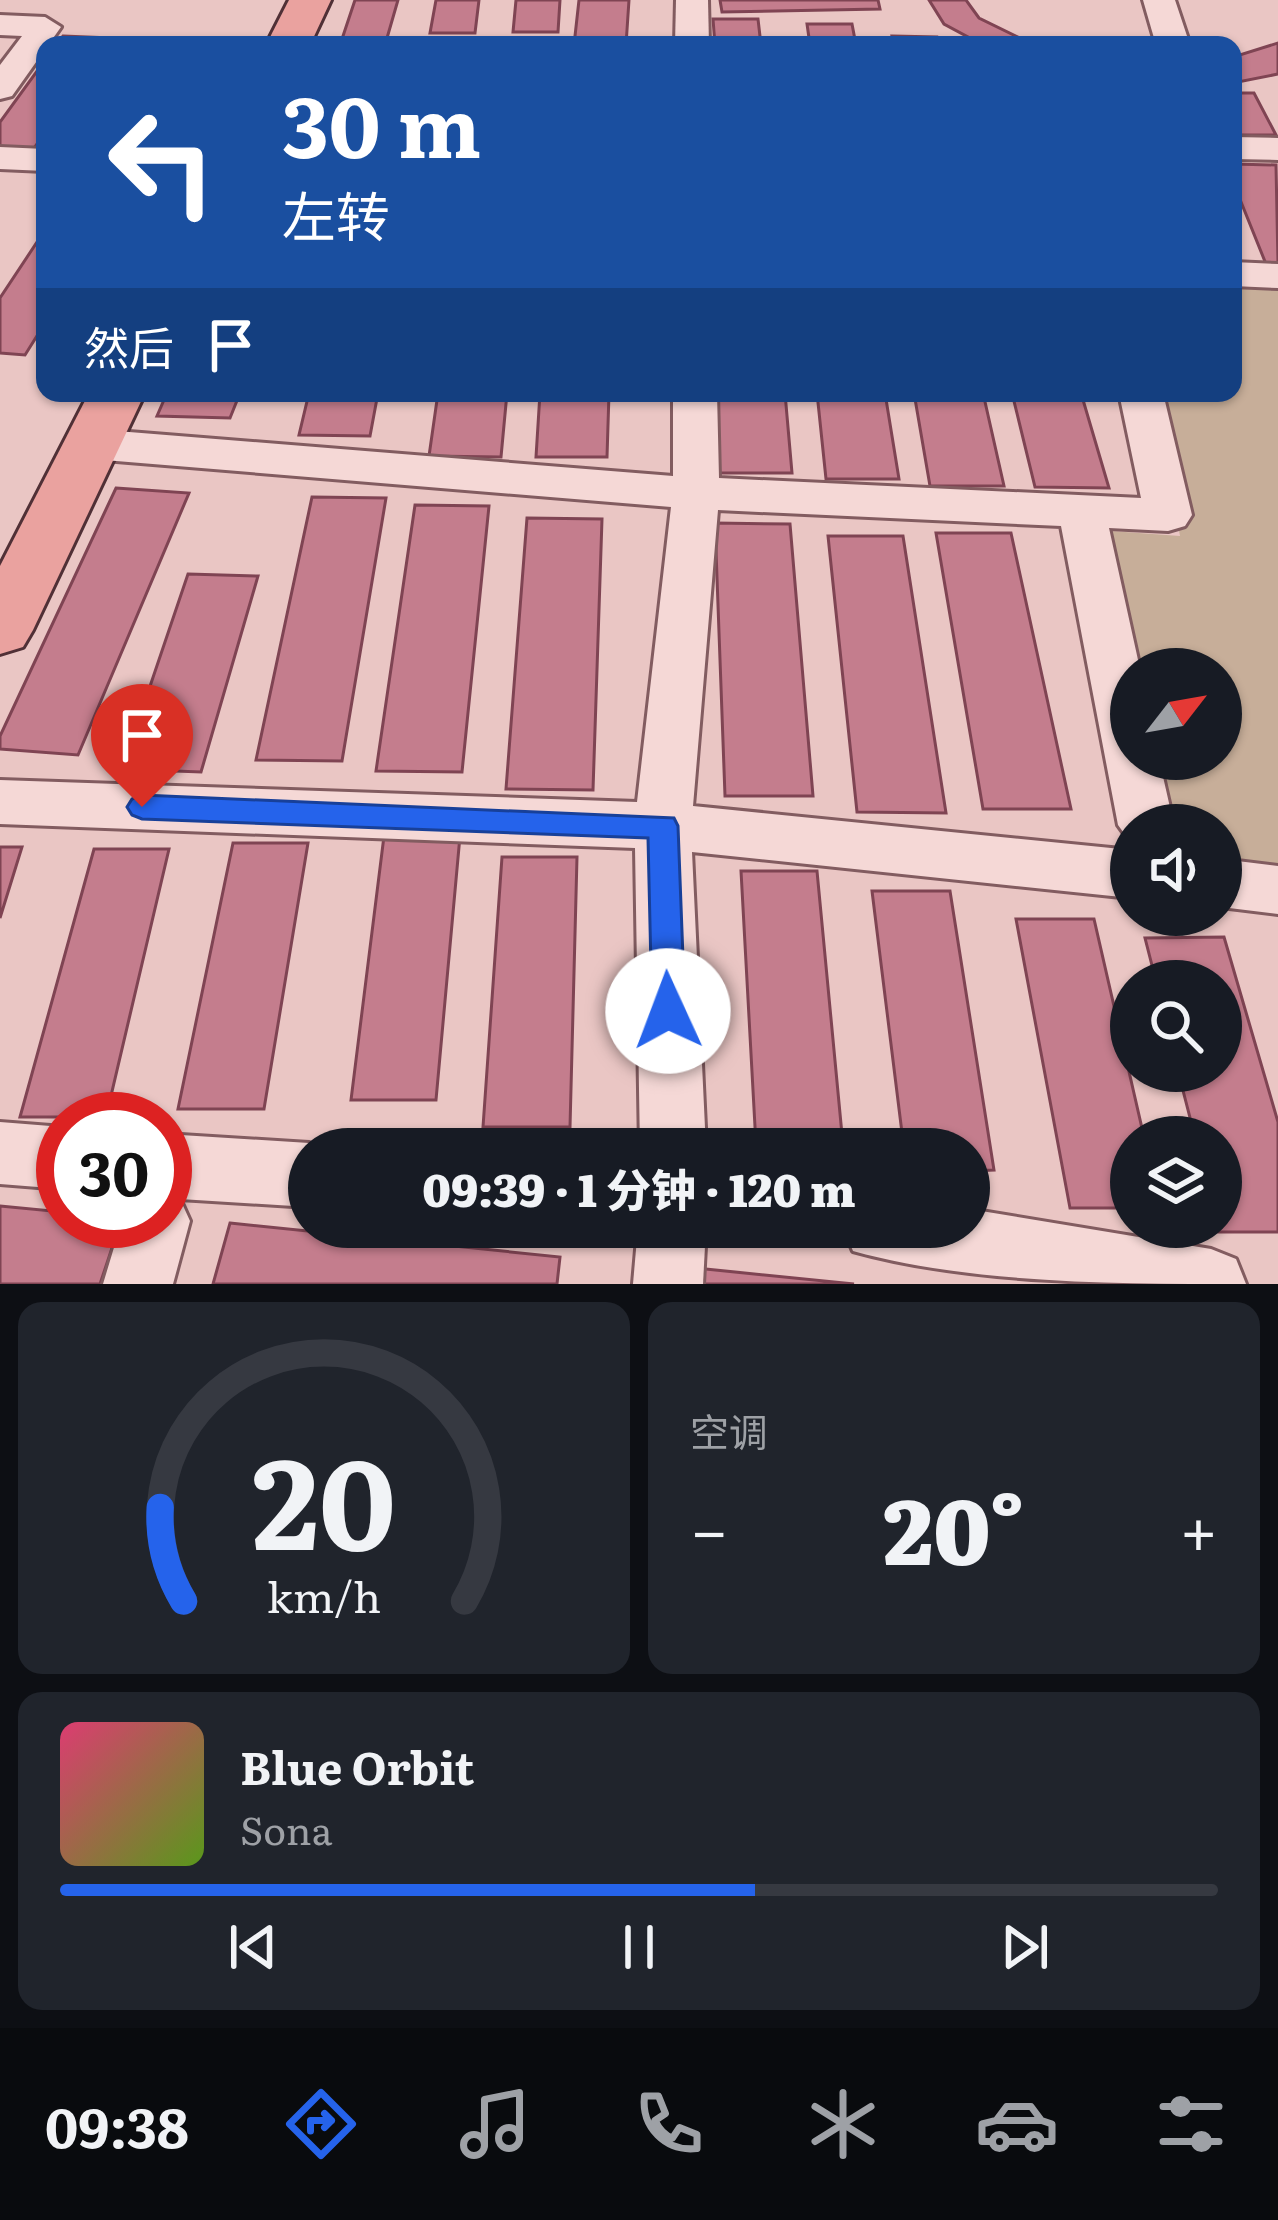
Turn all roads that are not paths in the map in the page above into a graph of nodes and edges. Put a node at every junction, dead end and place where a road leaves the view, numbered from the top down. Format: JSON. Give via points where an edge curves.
{"nodes":[{"id":1,"x":282,"y":0,"type":"edge"},
{"id":2,"x":310,"y":0,"type":"edge"},
{"id":3,"x":692,"y":0,"type":"edge"},
{"id":4,"x":1159,"y":0,"type":"edge"},
{"id":5,"x":0,"y":25,"type":"edge"},
{"id":6,"x":38,"y":36,"type":"edge"},
{"id":7,"x":264,"y":36,"type":"edge"},
{"id":8,"x":292,"y":36,"type":"edge"},
{"id":9,"x":692,"y":36,"type":"edge"},
{"id":10,"x":1170,"y":36,"type":"edge"},
{"id":11,"x":36,"y":39,"type":"edge"},
{"id":12,"x":0,"y":89,"type":"edge"},
{"id":13,"x":1242,"y":148,"type":"edge"},
{"id":14,"x":1278,"y":148,"type":"edge"},
{"id":15,"x":0,"y":158,"type":"edge"},
{"id":16,"x":36,"y":160,"type":"edge"},
{"id":17,"x":695,"y":402,"type":"edge"},
{"id":18,"x":1143,"y":402,"type":"edge"},
{"id":19,"x":99,"y":410,"type":"edge"},
{"id":20,"x":696,"y":493,"type":"junction"},
{"id":21,"x":1082,"y":512,"type":"junction"},
{"id":22,"x":0,"y":568,"type":"edge"},
{"id":23,"x":0,"y":630,"type":"edge"},
{"id":24,"x":1110,"y":648,"type":"edge"},
{"id":25,"x":0,"y":802,"type":"edge"},
{"id":26,"x":663,"y":826,"type":"junction"},
{"id":27,"x":1110,"y":872,"type":"edge"},
{"id":28,"x":1242,"y":886,"type":"edge"},
{"id":29,"x":1278,"y":890,"type":"edge"},
{"id":30,"x":672,"y":1128,"type":"edge"},
{"id":31,"x":0,"y":1153,"type":"edge"},
{"id":32,"x":36,"y":1156,"type":"edge"},
{"id":33,"x":288,"y":1176,"type":"edge"},
{"id":34,"x":192,"y":1183,"type":"edge"},
{"id":35,"x":147,"y":1248,"type":"edge"},
{"id":36,"x":671,"y":1248,"type":"edge"},
{"id":37,"x":978,"y":1248,"type":"edge"},
{"id":38,"x":1099,"y":1273,"type":"edge"},
{"id":39,"x":138,"y":1284,"type":"edge"},
{"id":40,"x":668,"y":1284,"type":"edge"},
{"id":41,"x":1211,"y":1284,"type":"edge"}],
"edges":[{"from":1,"to":7,"type":"main road"},
{"from":2,"to":8,"type":"main road"},
{"from":3,"to":9,"type":"street"},
{"from":4,"to":10,"type":"street"},
{"from":5,"to":6,"type":"street","via":[[45,27]]},
{"from":11,"to":12,"type":"street"},
{"from":13,"to":14,"type":"street"},
{"from":15,"to":16,"type":"street"},
{"from":17,"to":20,"type":"street"},
{"from":18,"to":21,"type":"street","via":[[1168,515]]},
{"from":19,"to":20,"type":"street"},
{"from":19,"to":22,"type":"main road"},
{"from":19,"to":23,"type":"main road"},
{"from":20,"to":21,"type":"street"},
{"from":20,"to":26,"type":"street"},
{"from":21,"to":24,"type":"street"},
{"from":25,"to":26,"type":"street"},
{"from":26,"to":27,"type":"street"},
{"from":26,"to":30,"type":"street"},
{"from":28,"to":29,"type":"street"},
{"from":31,"to":32,"type":"street"},
{"from":33,"to":34,"type":"street"},
{"from":35,"to":39,"type":"street"},
{"from":36,"to":40,"type":"street"},
{"from":37,"to":38,"type":"street"},
{"from":38,"to":41,"type":"street"}]}
